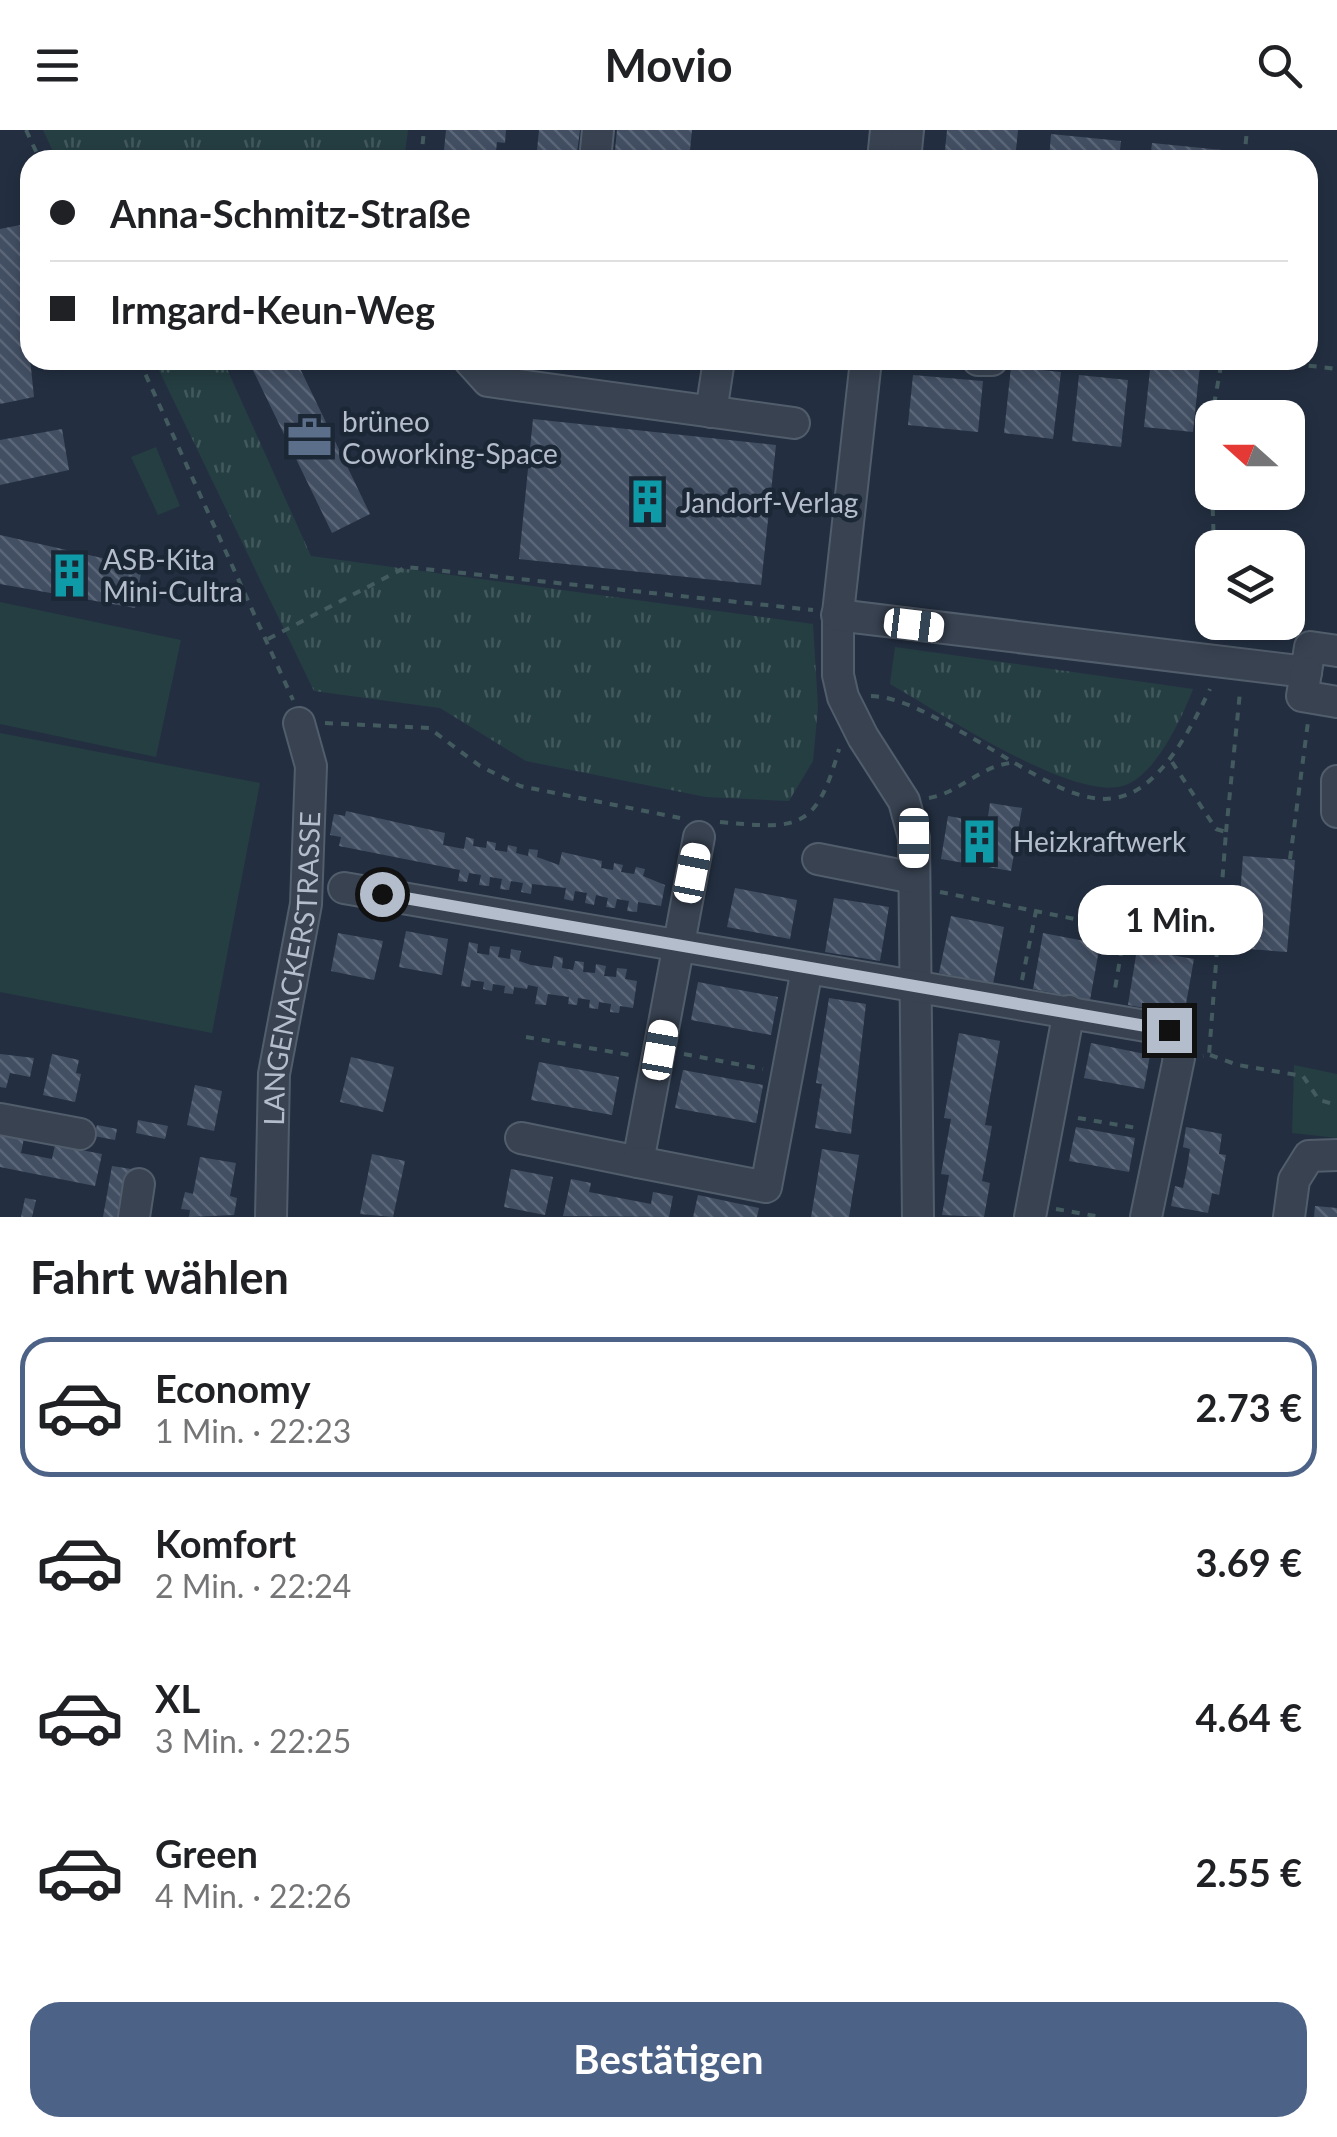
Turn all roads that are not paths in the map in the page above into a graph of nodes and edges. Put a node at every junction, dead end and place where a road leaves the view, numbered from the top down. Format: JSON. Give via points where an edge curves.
{"nodes":[{"id":1,"x":478,"y":370,"type":"edge"},
{"id":2,"x":717,"y":370,"type":"edge"},
{"id":3,"x":865,"y":370,"type":"edge"},
{"id":4,"x":711,"y":412,"type":"junction"},
{"id":5,"x":794,"y":423,"type":"dead end"},
{"id":6,"x":837,"y":614,"type":"junction"},
{"id":7,"x":1337,"y":651,"type":"edge"},
{"id":8,"x":1318,"y":690,"type":"edge"},
{"id":9,"x":300,"y":723,"type":"road end"},
{"id":10,"x":1337,"y":781,"type":"edge"},
{"id":11,"x":1337,"y":812,"type":"edge"},
{"id":12,"x":699,"y":825,"type":"road end"},
{"id":13,"x":818,"y":859,"type":"dead end"},
{"id":14,"x":914,"y":883,"type":"junction"},
{"id":15,"x":344,"y":888,"type":"dead end"},
{"id":16,"x":679,"y":944,"type":"junction"},
{"id":17,"x":807,"y":969,"type":"junction"},
{"id":18,"x":915,"y":986,"type":"junction"},
{"id":19,"x":1069,"y":1010,"type":"junction"},
{"id":20,"x":0,"y":1119,"type":"edge"},
{"id":21,"x":80,"y":1134,"type":"dead end"},
{"id":22,"x":521,"y":1138,"type":"dead end"},
{"id":23,"x":1337,"y":1155,"type":"edge"},
{"id":24,"x":638,"y":1162,"type":"junction"},
{"id":25,"x":139,"y":1184,"type":"dead end"},
{"id":26,"x":1031,"y":1211,"type":"edge"},
{"id":27,"x":134,"y":1217,"type":"edge"},
{"id":28,"x":271,"y":1217,"type":"edge"},
{"id":29,"x":918,"y":1217,"type":"edge"},
{"id":30,"x":1146,"y":1217,"type":"edge"},
{"id":31,"x":1289,"y":1217,"type":"edge"}],
"edges":[{"from":1,"to":4,"type":"street","via":[[488,381]]},
{"from":2,"to":4,"type":"street"},
{"from":3,"to":6,"type":"street"},
{"from":4,"to":5,"type":"street"},
{"from":6,"to":8,"type":"street","via":[[1232,664]]},
{"from":6,"to":14,"type":"street","via":[[843,697],[904,802],[914,838]]},
{"from":7,"to":8,"type":"street","via":[[1310,647]]},
{"from":9,"to":28,"type":"street","name":"LANGENACKERSTRASSE","via":[[312,766],[306,904],[274,1074]]},
{"from":10,"to":11,"type":"street"},
{"from":12,"to":16,"type":"street"},
{"from":13,"to":14,"type":"street"},
{"from":14,"to":18,"type":"street"},
{"from":15,"to":16,"type":"street"},
{"from":16,"to":17,"type":"street"},
{"from":16,"to":24,"type":"street"},
{"from":17,"to":18,"type":"street"},
{"from":17,"to":24,"type":"street","via":[[766,1187]]},
{"from":18,"to":19,"type":"street"},
{"from":18,"to":29,"type":"street"},
{"from":19,"to":26,"type":"street"},
{"from":19,"to":30,"type":"street","via":[[1174,1044]]},
{"from":20,"to":21,"type":"street"},
{"from":22,"to":24,"type":"street"},
{"from":23,"to":31,"type":"street","via":[[1309,1156],[1300,1165]]},
{"from":25,"to":27,"type":"street"}]}
